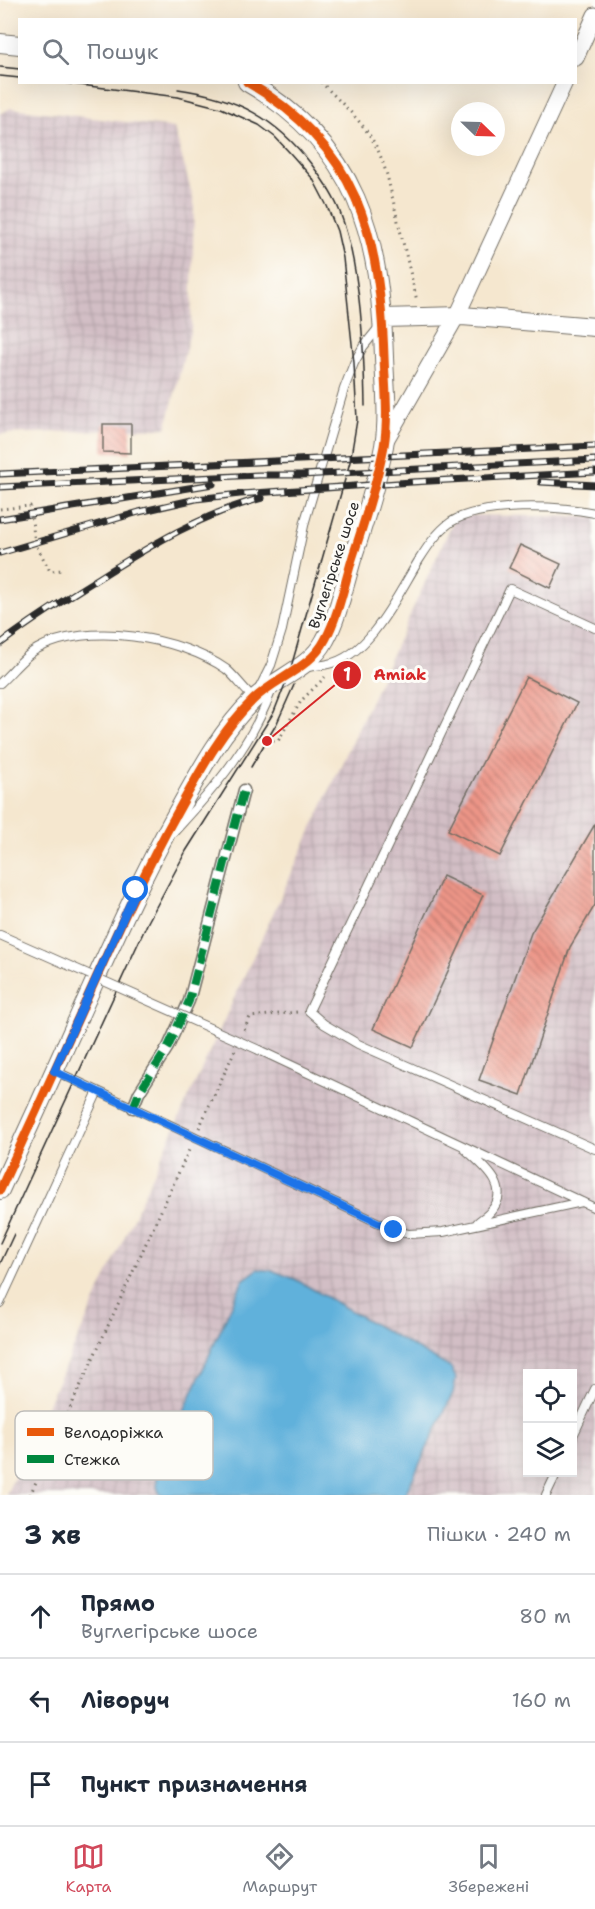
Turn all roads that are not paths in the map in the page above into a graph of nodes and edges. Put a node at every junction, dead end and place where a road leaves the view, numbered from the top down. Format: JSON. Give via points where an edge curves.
{"nodes":[{"id":1,"x":595,"y":15,"type":"edge"},
{"id":2,"x":0,"y":43,"type":"edge"},
{"id":3,"x":18,"y":45,"type":"edge"},
{"id":4,"x":577,"y":56,"type":"edge"},
{"id":5,"x":250,"y":84,"type":"edge"},
{"id":6,"x":564,"y":84,"type":"edge"},
{"id":7,"x":457,"y":316,"type":"junction"},
{"id":8,"x":383,"y":320,"type":"junction"},
{"id":9,"x":595,"y":327,"type":"edge"},
{"id":10,"x":384,"y":443,"type":"junction"},
{"id":11,"x":595,"y":513,"type":"edge"},
{"id":12,"x":595,"y":628,"type":"edge"},
{"id":13,"x":299,"y":668,"type":"junction"},
{"id":14,"x":0,"y":682,"type":"edge"},
{"id":15,"x":274,"y":683,"type":"junction"},
{"id":16,"x":254,"y":699,"type":"junction"},
{"id":17,"x":244,"y":790,"type":"dead end"},
{"id":18,"x":160,"y":844,"type":"junction"},
{"id":19,"x":0,"y":935,"type":"edge"},
{"id":20,"x":54,"y":1071,"type":"junction"},
{"id":21,"x":98,"y":1091,"type":"junction"},
{"id":22,"x":133,"y":1107,"type":"junction"},
{"id":23,"x":459,"y":1144,"type":"junction"},
{"id":24,"x":595,"y":1149,"type":"edge"},
{"id":25,"x":0,"y":1190,"type":"edge"},
{"id":26,"x":582,"y":1202,"type":"junction"},
{"id":27,"x":595,"y":1208,"type":"edge"},
{"id":28,"x":476,"y":1224,"type":"junction"},
{"id":29,"x":0,"y":1303,"type":"edge"},
{"id":30,"x":595,"y":1389,"type":"edge"},
{"id":31,"x":577,"y":1429,"type":"edge"},
{"id":32,"x":554,"y":1477,"type":"edge"},
{"id":33,"x":546,"y":1495,"type":"edge"}],
"edges":[{"from":1,"to":4,"type":"street"},
{"from":2,"to":3,"type":"street"},
{"from":5,"to":8,"type":"street","name":"Вуглегірське шосе","via":[[314,132],[344,174],[368,231]]},
{"from":6,"to":7,"type":"street"},
{"from":7,"to":8,"type":"street"},
{"from":7,"to":9,"type":"street"},
{"from":7,"to":10,"type":"street"},
{"from":8,"to":10,"type":"street","name":"Вуглегірське шосе"},
{"from":8,"to":16,"type":"lane","via":[[363,346],[344,389],[305,521],[282,630]]},
{"from":10,"to":13,"type":"street","name":"Вуглегірське шосе","via":[[330,629],[318,651]]},
{"from":11,"to":13,"type":"lane","via":[[524,507],[474,512],[456,519],[427,548],[370,638],[344,659]]},
{"from":12,"to":24,"type":"lane","via":[[510,589],[309,1011],[358,1044]]},
{"from":13,"to":15,"type":"street","name":"Вуглегірське шосе"},
{"from":14,"to":16,"type":"lane","via":[[36,649],[67,637],[108,634],[175,645],[201,654],[227,670]]},
{"from":15,"to":16,"type":"street","name":"Вуглегірське шосе"},
{"from":15,"to":18,"type":"lane","via":[[261,715],[229,768],[214,789]]},
{"from":16,"to":18,"type":"street","name":"Вуглегірське шосе","via":[[234,720]]},
{"from":17,"to":22,"type":"street","via":[[189,1001]]},
{"from":18,"to":20,"type":"street","name":"Вуглегірське шосе"},
{"from":19,"to":23,"type":"lane","bridge":true},
{"from":20,"to":21,"type":"lane"},
{"from":20,"to":25,"type":"street","name":"Вуглегірське шосе"},
{"from":21,"to":22,"type":"lane"},
{"from":21,"to":29,"type":"lane"},
{"from":22,"to":28,"type":"lane","via":[[394,1230],[424,1234]]},
{"from":23,"to":26,"type":"lane"},
{"from":23,"to":28,"type":"lane","via":[[490,1172],[499,1188],[492,1210]]},
{"from":26,"to":27,"type":"lane"},
{"from":26,"to":28,"type":"lane"},
{"from":30,"to":31,"type":"lane"},
{"from":32,"to":33,"type":"lane"}]}
